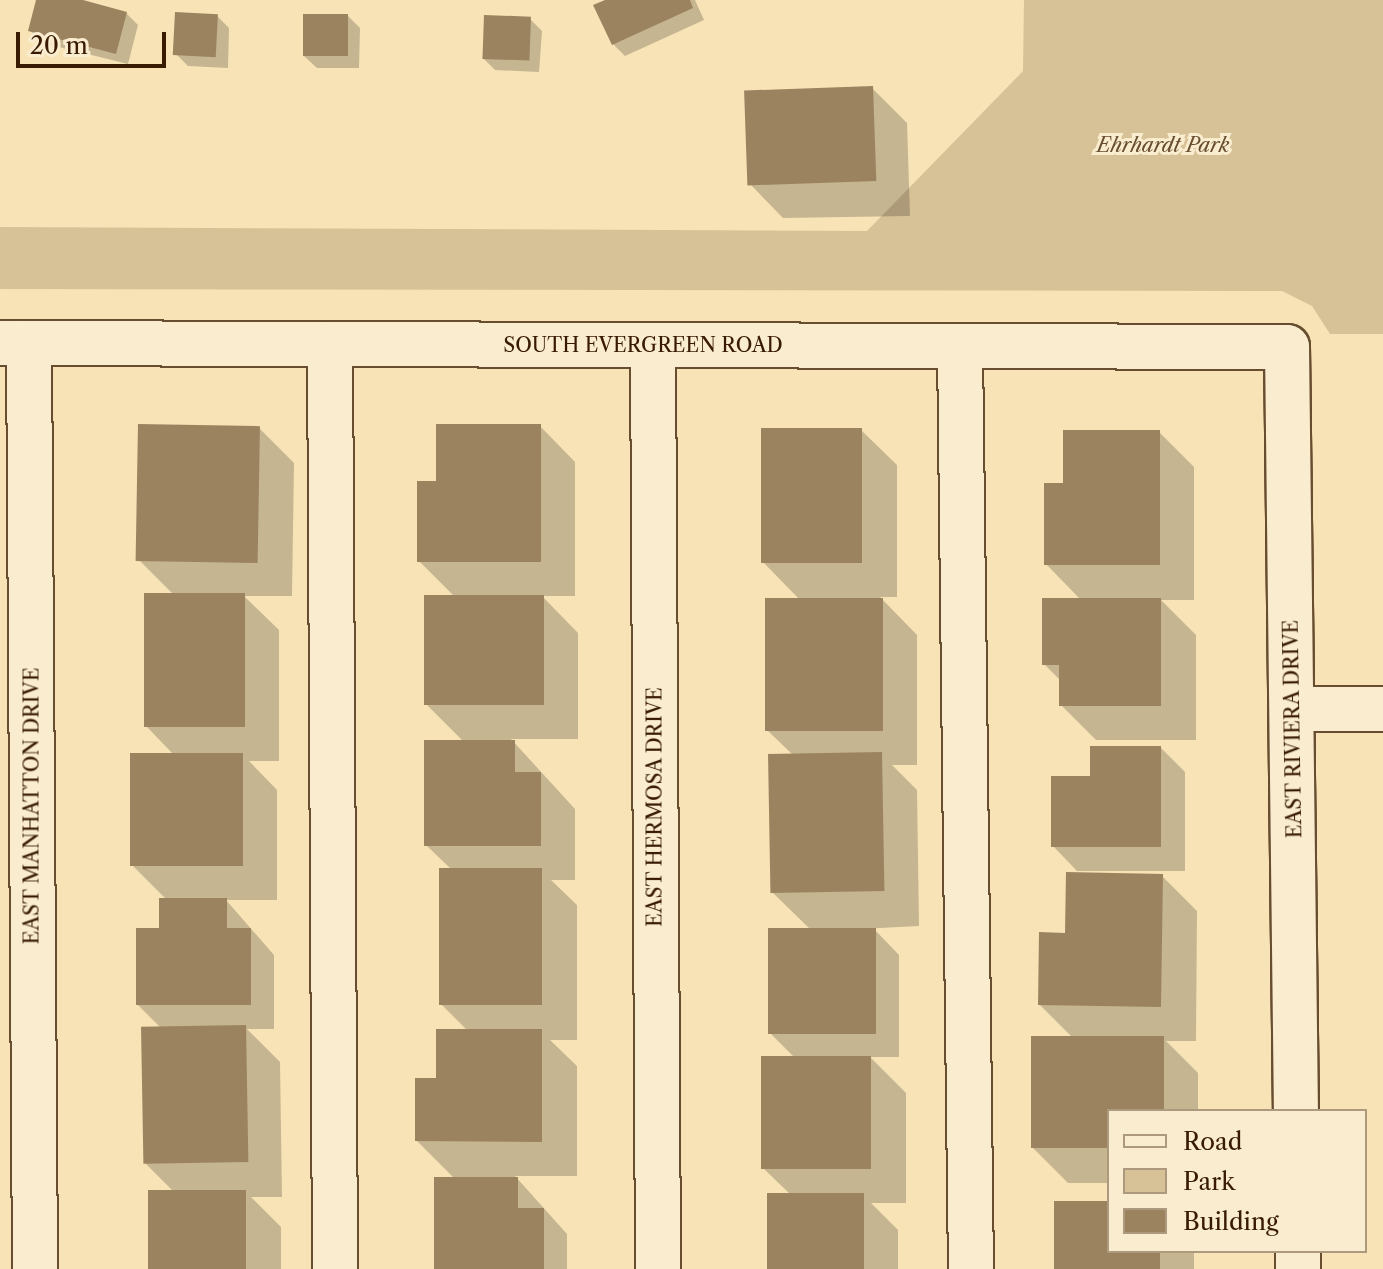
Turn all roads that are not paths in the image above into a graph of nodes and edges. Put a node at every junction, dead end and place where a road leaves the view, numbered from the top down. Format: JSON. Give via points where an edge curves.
{"nodes":[{"id":1,"x":15,"y":343,"type":"edge"},
{"id":2,"x":330,"y":344,"type":"junction"},
{"id":3,"x":653,"y":345,"type":"junction"},
{"id":4,"x":960,"y":346,"type":"junction"},
{"id":5,"x":1287,"y":347,"type":"joint"},
{"id":6,"x":1293,"y":709,"type":"junction"},
{"id":7,"x":1383,"y":709,"type":"edge"},
{"id":8,"x":1296,"y":1109,"type":"edge"},
{"id":9,"x":35,"y":1269,"type":"edge"},
{"id":10,"x":335,"y":1269,"type":"edge"},
{"id":11,"x":658,"y":1269,"type":"edge"},
{"id":12,"x":971,"y":1269,"type":"edge"}],
"edges":[{"from":1,"to":2,"type":"street","name":"SOUTH EVERGREEN ROAD"},
{"from":1,"to":9,"type":"street","name":"EAST MANHATTON DRIVE"},
{"from":2,"to":3,"type":"street","name":"SOUTH EVERGREEN ROAD"},
{"from":2,"to":10,"type":"street"},
{"from":3,"to":4,"type":"street","name":"SOUTH EVERGREEN ROAD"},
{"from":3,"to":11,"type":"street","name":"EAST HERMOSA DRIVE"},
{"from":4,"to":5,"type":"street","name":"SOUTH EVERGREEN ROAD"},
{"from":4,"to":12,"type":"street"},
{"from":5,"to":6,"type":"street","name":"EAST RIVIERA DRIVE"},
{"from":6,"to":7,"type":"street"},
{"from":6,"to":8,"type":"street","name":"EAST RIVIERA DRIVE"}]}
